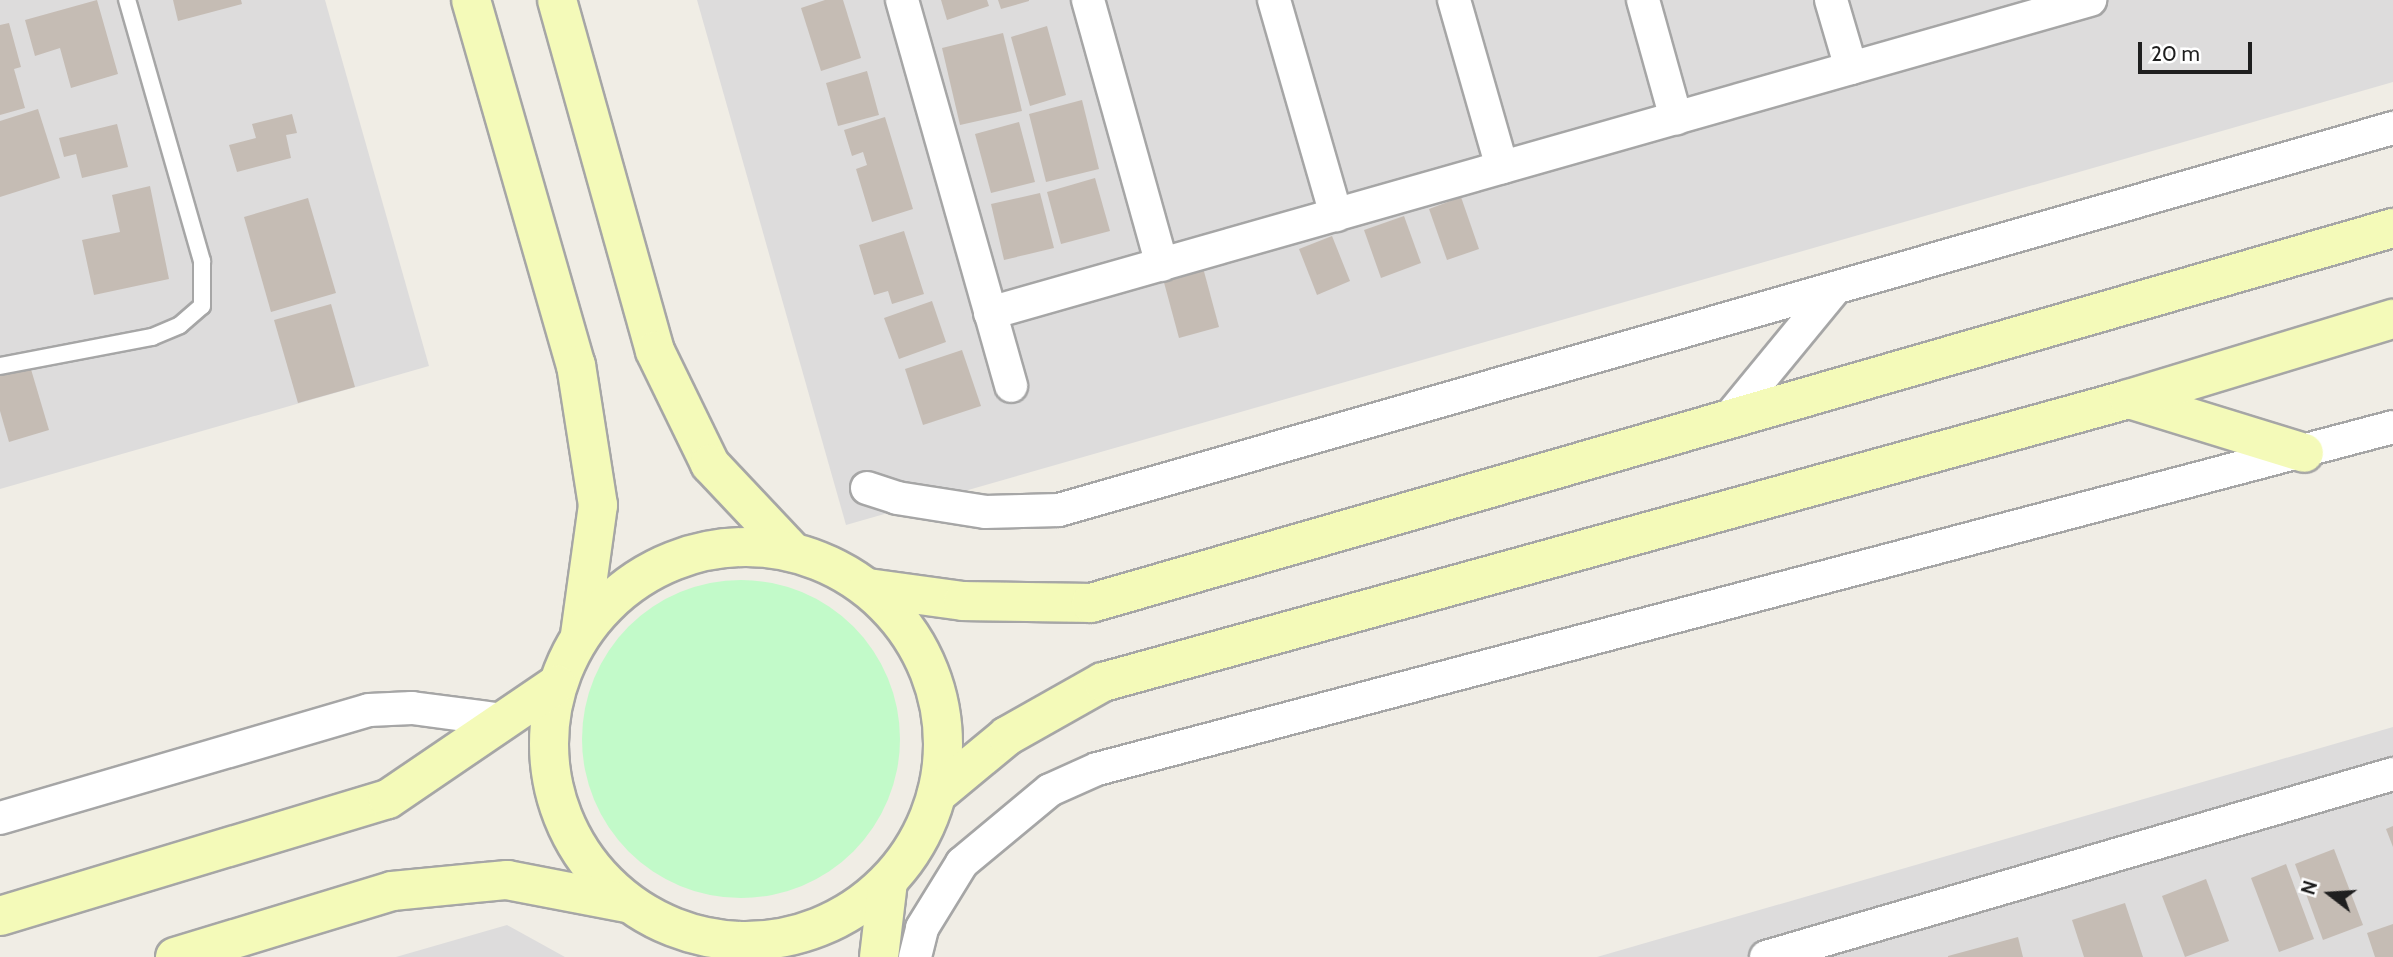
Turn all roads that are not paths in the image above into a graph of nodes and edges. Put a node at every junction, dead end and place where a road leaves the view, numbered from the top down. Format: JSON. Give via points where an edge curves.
{"nodes":[{"id":1,"x":127,"y":0,"type":"edge"},
{"id":2,"x":471,"y":0,"type":"edge"},
{"id":3,"x":557,"y":0,"type":"edge"},
{"id":4,"x":902,"y":0,"type":"edge"},
{"id":5,"x":1088,"y":0,"type":"edge"},
{"id":6,"x":1274,"y":0,"type":"edge"},
{"id":7,"x":1454,"y":0,"type":"edge"},
{"id":8,"x":1643,"y":0,"type":"edge"},
{"id":9,"x":1831,"y":0,"type":"edge"},
{"id":10,"x":2090,"y":0,"type":"edge"},
{"id":11,"x":2022,"y":9,"type":"edge"},
{"id":12,"x":1851,"y":68,"type":"junction"},
{"id":13,"x":1676,"y":118,"type":"junction"},
{"id":14,"x":2393,"y":128,"type":"edge"},
{"id":15,"x":1502,"y":167,"type":"junction"},
{"id":16,"x":1336,"y":215,"type":"junction"},
{"id":17,"x":2393,"y":228,"type":"edge"},
{"id":18,"x":1162,"y":265,"type":"junction"},
{"id":19,"x":1833,"y":290,"type":"junction"},
{"id":20,"x":990,"y":313,"type":"junction"},
{"id":21,"x":2393,"y":319,"type":"edge"},
{"id":22,"x":0,"y":366,"type":"edge"},
{"id":23,"x":1011,"y":386,"type":"dead end"},
{"id":24,"x":2129,"y":399,"type":"junction"},
{"id":25,"x":1727,"y":420,"type":"junction"},
{"id":26,"x":2393,"y":427,"type":"edge"},
{"id":27,"x":2304,"y":453,"type":"junction"},
{"id":28,"x":867,"y":488,"type":"dead end"},
{"id":29,"x":790,"y":550,"type":"junction"},
{"id":30,"x":868,"y":587,"type":"junction"},
{"id":31,"x":580,"y":634,"type":"junction"},
{"id":32,"x":557,"y":684,"type":"junction"},
{"id":33,"x":503,"y":720,"type":"junction"},
{"id":34,"x":2393,"y":774,"type":"edge"},
{"id":35,"x":937,"y":794,"type":"junction"},
{"id":36,"x":0,"y":818,"type":"edge"},
{"id":37,"x":888,"y":882,"type":"junction"},
{"id":38,"x":626,"y":903,"type":"junction"},
{"id":39,"x":0,"y":916,"type":"edge"},
{"id":40,"x":726,"y":949,"type":"edge"},
{"id":41,"x":175,"y":957,"type":"edge"},
{"id":42,"x":878,"y":957,"type":"edge"},
{"id":43,"x":915,"y":957,"type":"edge"},
{"id":44,"x":1766,"y":957,"type":"edge"}],
"edges":[{"from":1,"to":22,"type":"lane","via":[[202,261],[202,306],[180,325],[152,337]]},
{"from":2,"to":31,"type":"street","via":[[576,365],[598,505]]},
{"from":3,"to":29,"type":"street","via":[[655,351],[710,464]]},
{"from":4,"to":20,"type":"street"},
{"from":5,"to":18,"type":"street"},
{"from":6,"to":16,"type":"street"},
{"from":7,"to":15,"type":"street"},
{"from":8,"to":13,"type":"street"},
{"from":9,"to":12,"type":"street"},
{"from":10,"to":11,"type":"street"},
{"from":11,"to":12,"type":"street"},
{"from":12,"to":13,"type":"street"},
{"from":13,"to":15,"type":"street"},
{"from":14,"to":19,"type":"street"},
{"from":15,"to":16,"type":"street"},
{"from":16,"to":18,"type":"street"},
{"from":17,"to":25,"type":"street"},
{"from":18,"to":20,"type":"street"},
{"from":19,"to":25,"type":"street"},
{"from":19,"to":28,"type":"street","via":[[1059,510],[985,512],[897,498]]},
{"from":20,"to":23,"type":"street"},
{"from":21,"to":24,"type":"street"},
{"from":24,"to":27,"type":"street"},
{"from":24,"to":35,"type":"street","via":[[1103,682],[1007,736]]},
{"from":25,"to":30,"type":"street","via":[[1091,603],[963,601]]},
{"from":26,"to":27,"type":"street"},
{"from":27,"to":43,"type":"street","via":[[1097,769],[1050,790],[962,863],[922,928]]},
{"from":29,"to":30,"type":"street","via":[[843,571]]},
{"from":29,"to":31,"type":"street","via":[[711,548],[698,552],[637,578]]},
{"from":30,"to":35,"type":"street","via":[[918,645],[942,718]]},
{"from":31,"to":32,"type":"street"},
{"from":32,"to":33,"type":"street"},
{"from":32,"to":38,"type":"street","via":[[548,764],[572,842]]},
{"from":33,"to":36,"type":"street","via":[[412,708],[369,710]]},
{"from":33,"to":39,"type":"street","via":[[388,799]]},
{"from":34,"to":44,"type":"street"},
{"from":35,"to":37,"type":"street","via":[[918,842]]},
{"from":37,"to":40,"type":"street","via":[[839,919],[781,940]]},
{"from":37,"to":42,"type":"street"},
{"from":38,"to":40,"type":"street","via":[[670,928]]},
{"from":38,"to":41,"type":"street","via":[[507,880],[392,891]]}]}
